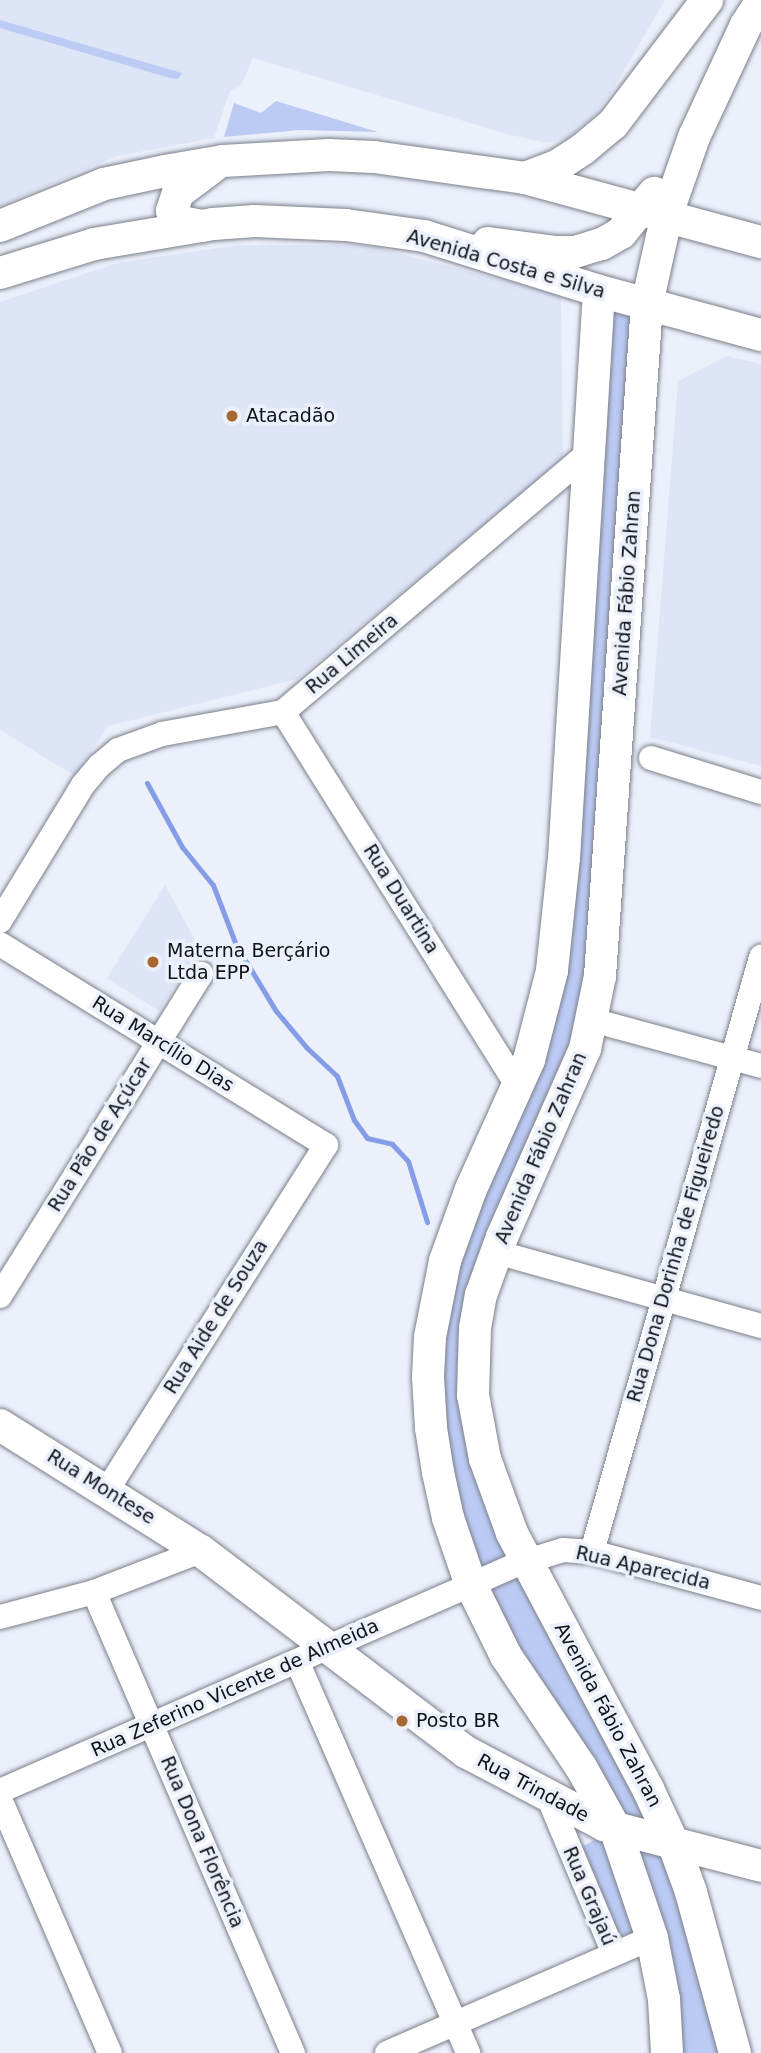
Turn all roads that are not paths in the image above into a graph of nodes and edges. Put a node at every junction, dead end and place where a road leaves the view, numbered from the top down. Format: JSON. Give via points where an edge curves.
{"nodes":[{"id":1,"x":691,"y":0,"type":"edge"},
{"id":2,"x":707,"y":0,"type":"edge"},
{"id":3,"x":761,"y":2,"type":"edge"},
{"id":4,"x":645,"y":85,"type":"junction"},
{"id":5,"x":221,"y":161,"type":"junction"},
{"id":6,"x":525,"y":178,"type":"junction"},
{"id":7,"x":655,"y":211,"type":"junction"},
{"id":8,"x":0,"y":226,"type":"edge"},
{"id":9,"x":202,"y":226,"type":"junction"},
{"id":10,"x":424,"y":236,"type":"junction"},
{"id":11,"x":761,"y":242,"type":"edge"},
{"id":12,"x":0,"y":273,"type":"edge"},
{"id":13,"x":599,"y":292,"type":"junction"},
{"id":14,"x":648,"y":304,"type":"junction"},
{"id":15,"x":761,"y":335,"type":"edge"},
{"id":16,"x":589,"y":453,"type":"junction"},
{"id":17,"x":284,"y":712,"type":"junction"},
{"id":18,"x":651,"y":758,"type":"dead end"},
{"id":19,"x":761,"y":792,"type":"edge"},
{"id":20,"x":0,"y":921,"type":"edge"},
{"id":21,"x":0,"y":944,"type":"edge"},
{"id":22,"x":761,"y":957,"type":"edge"},
{"id":23,"x":201,"y":974,"type":"dead end"},
{"id":24,"x":548,"y":992,"type":"junction"},
{"id":25,"x":592,"y":1020,"type":"junction"},
{"id":26,"x":158,"y":1041,"type":"junction"},
{"id":27,"x":732,"y":1059,"type":"junction"},
{"id":28,"x":761,"y":1066,"type":"edge"},
{"id":29,"x":518,"y":1086,"type":"junction"},
{"id":30,"x":326,"y":1144,"type":"joint"},
{"id":31,"x":496,"y":1252,"type":"junction"},
{"id":32,"x":0,"y":1296,"type":"edge"},
{"id":33,"x":664,"y":1299,"type":"junction"},
{"id":34,"x":761,"y":1326,"type":"edge"},
{"id":35,"x":0,"y":1425,"type":"edge"},
{"id":36,"x":107,"y":1490,"type":"junction"},
{"id":37,"x":201,"y":1550,"type":"junction"},
{"id":38,"x":592,"y":1552,"type":"junction"},
{"id":39,"x":526,"y":1561,"type":"junction"},
{"id":40,"x":471,"y":1585,"type":"junction"},
{"id":41,"x":94,"y":1592,"type":"junction"},
{"id":42,"x":761,"y":1598,"type":"edge"},
{"id":43,"x":0,"y":1617,"type":"edge"},
{"id":44,"x":328,"y":1647,"type":"junction"},
{"id":45,"x":297,"y":1661,"type":"junction"},
{"id":46,"x":151,"y":1724,"type":"junction"},
{"id":47,"x":0,"y":1790,"type":"edge"},
{"id":48,"x":0,"y":1799,"type":"edge"},
{"id":49,"x":549,"y":1799,"type":"junction"},
{"id":50,"x":615,"y":1828,"type":"junction"},
{"id":51,"x":674,"y":1845,"type":"junction"},
{"id":52,"x":761,"y":1866,"type":"edge"},
{"id":53,"x":652,"y":1938,"type":"junction"},
{"id":54,"x":614,"y":1954,"type":"junction"},
{"id":55,"x":455,"y":2024,"type":"junction"},
{"id":56,"x":110,"y":2053,"type":"edge"},
{"id":57,"x":293,"y":2053,"type":"edge"},
{"id":58,"x":387,"y":2053,"type":"edge"},
{"id":59,"x":468,"y":2053,"type":"edge"},
{"id":60,"x":667,"y":2053,"type":"edge"},
{"id":61,"x":735,"y":2053,"type":"edge"}],
"edges":[{"from":1,"to":4,"type":"main road"},
{"from":2,"to":4,"type":"main road"},
{"from":3,"to":7,"type":"main road"},
{"from":4,"to":6,"type":"main road","via":[[613,124],[583,149],[557,166]]},
{"from":5,"to":6,"type":"main road","via":[[374,157]]},
{"from":5,"to":8,"type":"main road","via":[[104,184]]},
{"from":5,"to":9,"type":"main road","via":[[178,193],[172,211],[182,222]]},
{"from":6,"to":7,"type":"main road"},
{"from":7,"to":10,"type":"main road","via":[[602,244],[575,252]]},
{"from":7,"to":11,"type":"main road"},
{"from":7,"to":14,"type":"main road","name":"Avenida Fábio Zahran"},
{"from":9,"to":10,"type":"main road","name":"Avenida Costa e Silva","via":[[281,222]]},
{"from":9,"to":12,"type":"main road","name":"Avenida Costa e Silva","via":[[94,244]]},
{"from":10,"to":13,"type":"main road","name":"Avenida Costa e Silva"},
{"from":13,"to":14,"type":"main road","name":"Avenida Costa e Silva"},
{"from":13,"to":16,"type":"main road"},
{"from":14,"to":15,"type":"main road","name":"Avenida Costa e Silva"},
{"from":14,"to":25,"type":"main road","name":"Avenida Fábio Zahran","via":[[611,840]]},
{"from":16,"to":17,"type":"street","name":"Rua Limeira"},
{"from":16,"to":24,"type":"main road","via":[[564,859]]},
{"from":17,"to":20,"type":"street","via":[[162,734],[118,750],[83,785]]},
{"from":17,"to":29,"type":"street","name":"Rua Duartina"},
{"from":18,"to":19,"type":"street"},
{"from":21,"to":26,"type":"street","name":"Rua Marcílio Dias"},
{"from":22,"to":27,"type":"street","name":"Rua Dona Dorinha de Figueiredo"},
{"from":23,"to":26,"type":"street","name":"Rua Pão de Açúcar"},
{"from":24,"to":25,"type":"main road","via":[[568,1012]]},
{"from":24,"to":29,"type":"main road"},
{"from":25,"to":27,"type":"street"},
{"from":25,"to":31,"type":"main road","name":"Avenida Fábio Zahran","via":[[559,1113]]},
{"from":26,"to":30,"type":"street","name":"Rua Marcílio Dias"},
{"from":26,"to":32,"type":"street","name":"Rua Pão de Açúcar"},
{"from":27,"to":28,"type":"street"},
{"from":27,"to":33,"type":"street","name":"Rua Dona Dorinha de Figueiredo"},
{"from":29,"to":40,"type":"main road","via":[[471,1189],[445,1261],[430,1337],[431,1428],[438,1472]]},
{"from":30,"to":36,"type":"street","name":"Rua Aide de Souza"},
{"from":31,"to":33,"type":"street"},
{"from":31,"to":39,"type":"main road","name":"Avenida Fábio Zahran","via":[[475,1328],[473,1395],[485,1459]]},
{"from":33,"to":34,"type":"street"},
{"from":33,"to":38,"type":"street","name":"Rua Dona Dorinha de Figueiredo"},
{"from":35,"to":36,"type":"main road","name":"Rua Montese"},
{"from":36,"to":37,"type":"main road","name":"Rua Montese"},
{"from":37,"to":41,"type":"street"},
{"from":37,"to":44,"type":"main road","name":"Rua Trindade"},
{"from":38,"to":39,"type":"street","name":"Rua Aparecida","via":[[563,1550]]},
{"from":38,"to":42,"type":"street","name":"Rua Aparecida"},
{"from":39,"to":40,"type":"street","name":"Rua Aparecida"},
{"from":39,"to":51,"type":"main road","name":"Avenida Fábio Zahran"},
{"from":40,"to":44,"type":"street","name":"Rua Zeferino Vicente de Almeida"},
{"from":40,"to":50,"type":"main road","via":[[506,1656],[581,1767]]},
{"from":41,"to":43,"type":"street"},
{"from":41,"to":46,"type":"street","name":"Rua Dona Florência"},
{"from":44,"to":45,"type":"street","name":"Rua Zeferino Vicente de Almeida"},
{"from":44,"to":49,"type":"main road","name":"Rua Trindade","via":[[466,1752]]},
{"from":45,"to":46,"type":"street","name":"Rua Zeferino Vicente de Almeida"},
{"from":45,"to":55,"type":"street"},
{"from":46,"to":47,"type":"street","name":"Rua Zeferino Vicente de Almeida"},
{"from":46,"to":57,"type":"street","name":"Rua Dona Florência"},
{"from":48,"to":56,"type":"street"},
{"from":49,"to":50,"type":"main road","name":"Rua Trindade"},
{"from":49,"to":54,"type":"street","name":"Rua Grajaú"},
{"from":50,"to":51,"type":"main road","name":"Rua Trindade"},
{"from":50,"to":53,"type":"main road"},
{"from":51,"to":52,"type":"main road","name":"Rua Trindade"},
{"from":51,"to":61,"type":"main road","name":"Avenida Fábio Zahran"},
{"from":53,"to":54,"type":"street"},
{"from":53,"to":60,"type":"main road","via":[[664,1999]]},
{"from":54,"to":55,"type":"street"},
{"from":55,"to":58,"type":"street"},
{"from":55,"to":59,"type":"street"}]}
